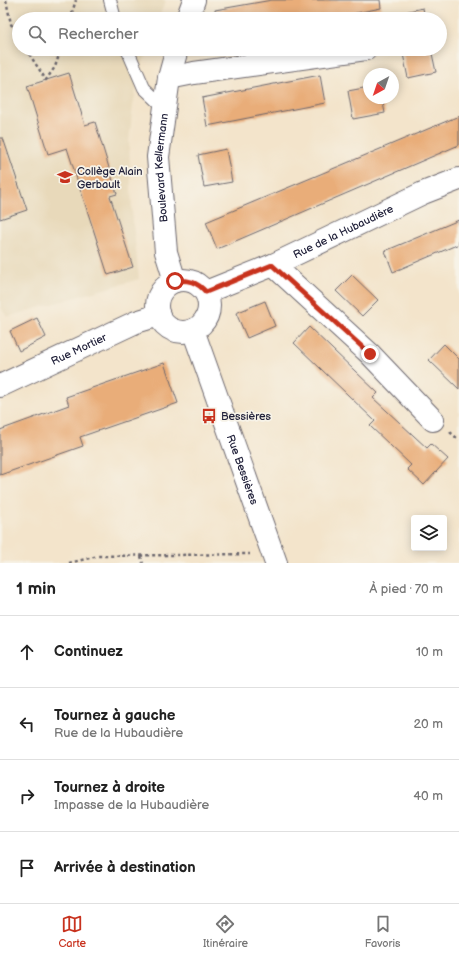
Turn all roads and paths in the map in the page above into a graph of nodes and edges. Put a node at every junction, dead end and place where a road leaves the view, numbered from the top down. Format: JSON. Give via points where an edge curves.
{"nodes":[{"id":1,"x":6,"y":0,"type":"edge"},
{"id":2,"x":76,"y":0,"type":"edge"},
{"id":3,"x":110,"y":0,"type":"edge"},
{"id":4,"x":194,"y":0,"type":"edge"},
{"id":5,"x":72,"y":12,"type":"edge"},
{"id":6,"x":113,"y":12,"type":"edge"},
{"id":7,"x":190,"y":12,"type":"edge"},
{"id":8,"x":12,"y":27,"type":"edge"},
{"id":9,"x":31,"y":56,"type":"edge"},
{"id":10,"x":59,"y":56,"type":"edge"},
{"id":11,"x":130,"y":56,"type":"edge"},
{"id":12,"x":175,"y":56,"type":"edge"},
{"id":13,"x":316,"y":56,"type":"edge"},
{"id":14,"x":169,"y":78,"type":"junction"},
{"id":15,"x":165,"y":108,"type":"junction"},
{"id":16,"x":459,"y":179,"type":"edge"},
{"id":17,"x":272,"y":265,"type":"junction"},
{"id":18,"x":175,"y":281,"type":"junction"},
{"id":19,"x":206,"y":292,"type":"junction"},
{"id":20,"x":159,"y":315,"type":"junction"},
{"id":21,"x":193,"y":330,"type":"junction"},
{"id":22,"x":0,"y":386,"type":"edge"},
{"id":23,"x":434,"y":420,"type":"dead end"},
{"id":24,"x":141,"y":556,"type":"junction"},
{"id":25,"x":274,"y":558,"type":"edge"},
{"id":26,"x":69,"y":563,"type":"edge"},
{"id":27,"x":143,"y":563,"type":"edge"}],
"edges":[{"from":1,"to":8,"type":"path"},
{"from":2,"to":5,"type":"path"},
{"from":3,"to":6,"type":"lane"},
{"from":4,"to":7,"type":"street"},
{"from":9,"to":10,"type":"path","via":[[46,80],[56,67]]},
{"from":11,"to":15,"type":"lane","via":[[144,88]]},
{"from":12,"to":14,"type":"street","name":"Boulevard Kellermann"},
{"from":13,"to":14,"type":"street"},
{"from":14,"to":15,"type":"street","name":"Boulevard Kellermann"},
{"from":15,"to":18,"type":"street","name":"Boulevard Kellermann","via":[[158,157],[166,252]]},
{"from":16,"to":17,"type":"street","name":"Rue de la Hubaudière","via":[[423,192]]},
{"from":17,"to":19,"type":"street","name":"Rue de la Hubaudière"},
{"from":17,"to":23,"type":"street","via":[[370,354]]},
{"from":18,"to":19,"type":"street","via":[[192,281]]},
{"from":18,"to":20,"type":"street","via":[[168,285],[158,298]]},
{"from":19,"to":21,"type":"street","via":[[209,310],[206,319],[201,326]]},
{"from":20,"to":21,"type":"street","via":[[169,328],[185,332]]},
{"from":20,"to":22,"type":"street","name":"Rue Mortier","via":[[136,322]]},
{"from":21,"to":25,"type":"street","name":"Rue Bessières"},
{"from":24,"to":25,"type":"path"},
{"from":24,"to":26,"type":"path","via":[[98,556]]},
{"from":24,"to":27,"type":"path"}]}
